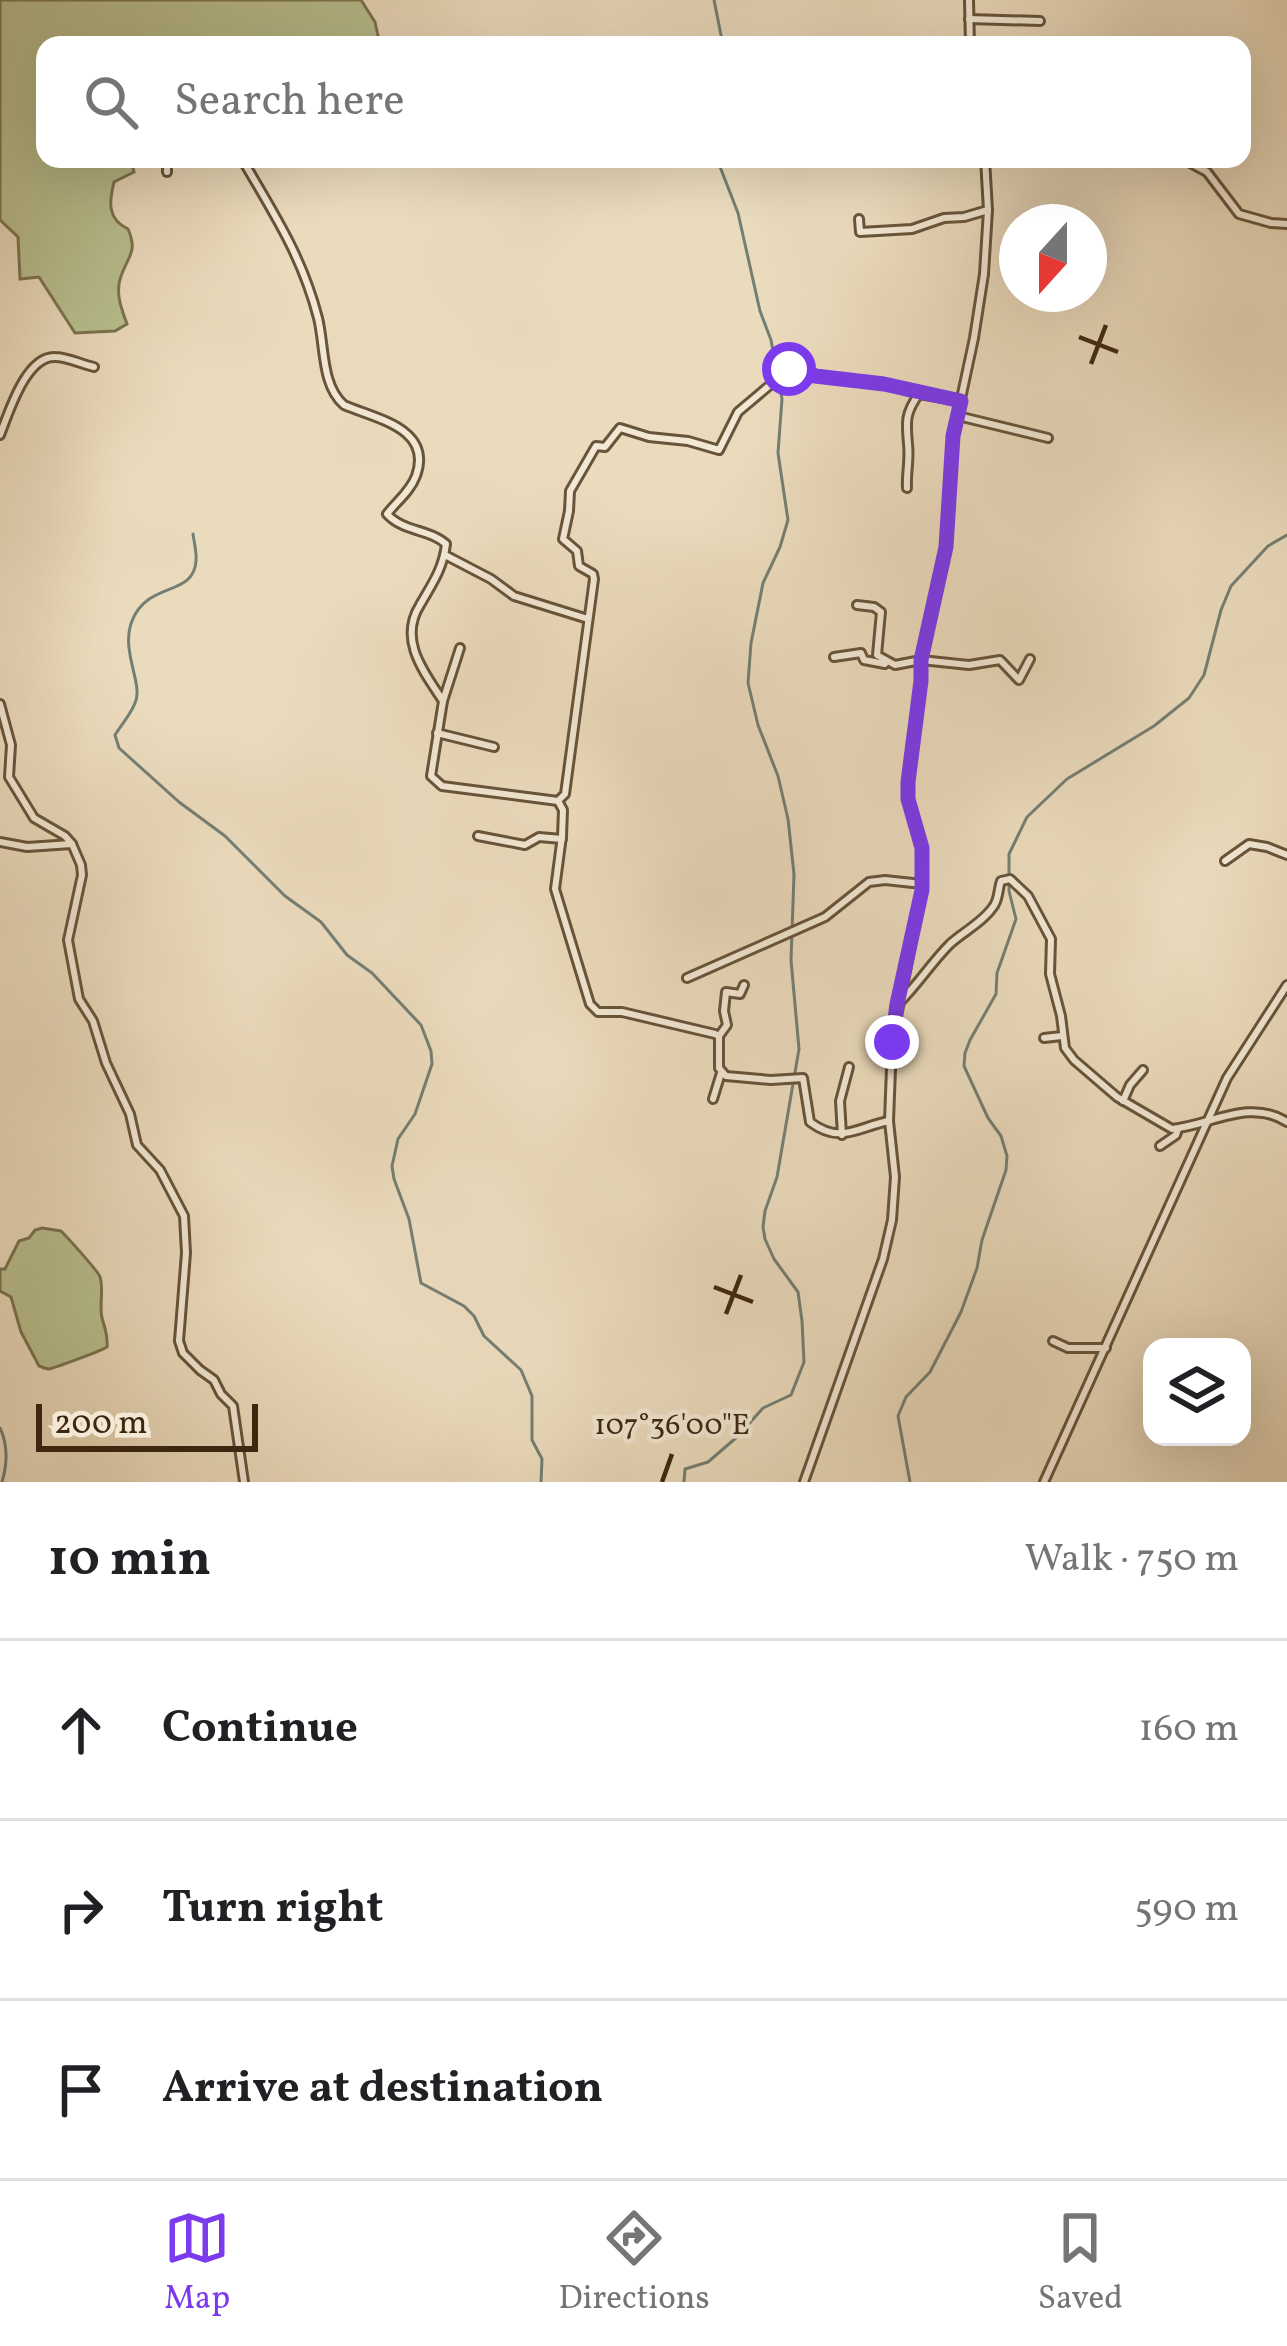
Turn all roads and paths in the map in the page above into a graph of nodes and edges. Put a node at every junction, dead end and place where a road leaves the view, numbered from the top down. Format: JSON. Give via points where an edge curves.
{"nodes":[{"id":1,"x":969,"y":0,"type":"edge"},
{"id":2,"x":969,"y":19,"type":"junction"},
{"id":3,"x":1040,"y":21,"type":"dead end"},
{"id":4,"x":970,"y":36,"type":"edge"},
{"id":5,"x":167,"y":168,"type":"edge"},
{"id":6,"x":247,"y":168,"type":"edge"},
{"id":7,"x":986,"y":168,"type":"edge"},
{"id":8,"x":1200,"y":168,"type":"edge"},
{"id":9,"x":167,"y":172,"type":"dead end"},
{"id":10,"x":988,"y":210,"type":"junction"},
{"id":11,"x":859,"y":219,"type":"dead end"},
{"id":12,"x":1287,"y":224,"type":"edge"},
{"id":13,"x":94,"y":367,"type":"dead end"},
{"id":14,"x":919,"y":394,"type":"junction"},
{"id":15,"x":961,"y":401,"type":"junction"},
{"id":16,"x":958,"y":416,"type":"junction"},
{"id":17,"x":0,"y":435,"type":"edge"},
{"id":18,"x":1048,"y":438,"type":"dead end"},
{"id":19,"x":907,"y":488,"type":"dead end"},
{"id":20,"x":445,"y":555,"type":"junction"},
{"id":21,"x":856,"y":605,"type":"dead end"},
{"id":22,"x":589,"y":619,"type":"junction"},
{"id":23,"x":460,"y":648,"type":"dead end"},
{"id":24,"x":834,"y":657,"type":"dead end"},
{"id":25,"x":1030,"y":658,"type":"dead end"},
{"id":26,"x":921,"y":660,"type":"junction"},
{"id":27,"x":895,"y":665,"type":"junction"},
{"id":28,"x":443,"y":700,"type":"junction"},
{"id":29,"x":0,"y":704,"type":"edge"},
{"id":30,"x":437,"y":733,"type":"junction"},
{"id":31,"x":494,"y":747,"type":"dead end"},
{"id":32,"x":558,"y":801,"type":"junction"},
{"id":33,"x":478,"y":836,"type":"dead end"},
{"id":34,"x":562,"y":839,"type":"junction"},
{"id":35,"x":0,"y":842,"type":"edge"},
{"id":36,"x":72,"y":844,"type":"junction"},
{"id":37,"x":1287,"y":855,"type":"edge"},
{"id":38,"x":1225,"y":861,"type":"dead end"},
{"id":39,"x":922,"y":884,"type":"junction"},
{"id":40,"x":686,"y":978,"type":"dead end"},
{"id":41,"x":744,"y":985,"type":"dead end"},
{"id":42,"x":1287,"y":985,"type":"edge"},
{"id":43,"x":897,"y":1004,"type":"junction"},
{"id":44,"x":719,"y":1036,"type":"junction"},
{"id":45,"x":1062,"y":1036,"type":"junction"},
{"id":46,"x":1044,"y":1038,"type":"dead end"},
{"id":47,"x":849,"y":1067,"type":"dead end"},
{"id":48,"x":1143,"y":1070,"type":"dead end"},
{"id":49,"x":721,"y":1072,"type":"junction"},
{"id":50,"x":713,"y":1099,"type":"dead end"},
{"id":51,"x":1124,"y":1101,"type":"junction"},
{"id":52,"x":1208,"y":1119,"type":"junction"},
{"id":53,"x":889,"y":1121,"type":"junction"},
{"id":54,"x":1287,"y":1122,"type":"edge"},
{"id":55,"x":1178,"y":1129,"type":"junction"},
{"id":56,"x":842,"y":1135,"type":"junction"},
{"id":57,"x":1160,"y":1146,"type":"dead end"},
{"id":58,"x":1053,"y":1341,"type":"dead end"},
{"id":59,"x":1106,"y":1348,"type":"junction"},
{"id":60,"x":244,"y":1482,"type":"edge"},
{"id":61,"x":804,"y":1482,"type":"edge"},
{"id":62,"x":1044,"y":1482,"type":"edge"}],
"edges":[{"from":1,"to":2,"type":"street"},
{"from":2,"to":3,"type":"street"},
{"from":2,"to":4,"type":"street"},
{"from":5,"to":9,"type":"street"},
{"from":6,"to":20,"type":"street","via":[[296,250],[336,399],[416,442],[416,477],[387,514],[444,540]]},
{"from":7,"to":10,"type":"street"},
{"from":8,"to":12,"type":"street","via":[[1239,214]]},
{"from":10,"to":11,"type":"street","via":[[912,229],[860,232]]},
{"from":10,"to":15,"type":"street"},
{"from":13,"to":17,"type":"street","via":[[55,357],[39,362]]},
{"from":14,"to":15,"type":"street"},
{"from":14,"to":19,"type":"street","via":[[906,422]]},
{"from":14,"to":22,"type":"street","via":[[798,366],[745,404],[719,450],[620,428],[593,449],[568,501],[562,539],[593,574]]},
{"from":15,"to":16,"type":"street"},
{"from":16,"to":18,"type":"street"},
{"from":16,"to":26,"type":"street","via":[[946,547]]},
{"from":20,"to":22,"type":"street","via":[[514,596]]},
{"from":20,"to":28,"type":"street","via":[[411,638]]},
{"from":21,"to":27,"type":"street","via":[[881,612],[877,655]]},
{"from":22,"to":32,"type":"street"},
{"from":23,"to":28,"type":"street"},
{"from":24,"to":27,"type":"street","via":[[861,653]]},
{"from":25,"to":26,"type":"street","via":[[1019,680],[1000,660]]},
{"from":26,"to":27,"type":"street"},
{"from":26,"to":39,"type":"street","via":[[908,799]]},
{"from":28,"to":30,"type":"street"},
{"from":29,"to":36,"type":"street","via":[[8,771],[20,798],[38,822]]},
{"from":30,"to":31,"type":"street"},
{"from":30,"to":32,"type":"street","via":[[436,783]]},
{"from":32,"to":34,"type":"street"},
{"from":33,"to":34,"type":"street","via":[[525,844]]},
{"from":34,"to":44,"type":"street","via":[[555,889],[594,1010]]},
{"from":35,"to":36,"type":"street"},
{"from":36,"to":60,"type":"street","via":[[82,875],[69,931],[74,982],[137,1145],[182,1209],[179,1341],[233,1406]]},
{"from":37,"to":38,"type":"street","via":[[1249,844]]},
{"from":39,"to":40,"type":"street","via":[[869,882],[825,917]]},
{"from":39,"to":43,"type":"street"},
{"from":41,"to":44,"type":"street","via":[[740,994],[724,995],[727,1025]]},
{"from":42,"to":52,"type":"street"},
{"from":43,"to":45,"type":"street","via":[[991,911],[998,885],[1010,879],[1051,939]]},
{"from":43,"to":53,"type":"street"},
{"from":44,"to":49,"type":"street"},
{"from":45,"to":46,"type":"street"},
{"from":45,"to":51,"type":"street","via":[[1074,1060]]},
{"from":47,"to":56,"type":"street"},
{"from":48,"to":51,"type":"street"},
{"from":49,"to":50,"type":"street"},
{"from":49,"to":56,"type":"street","via":[[802,1078],[810,1123]]},
{"from":51,"to":55,"type":"street"},
{"from":52,"to":54,"type":"street","via":[[1265,1112]]},
{"from":52,"to":55,"type":"street"},
{"from":52,"to":59,"type":"street"},
{"from":53,"to":56,"type":"street"},
{"from":53,"to":61,"type":"street","via":[[889,1239]]},
{"from":55,"to":57,"type":"street"},
{"from":58,"to":59,"type":"street"},
{"from":59,"to":62,"type":"street"}]}
